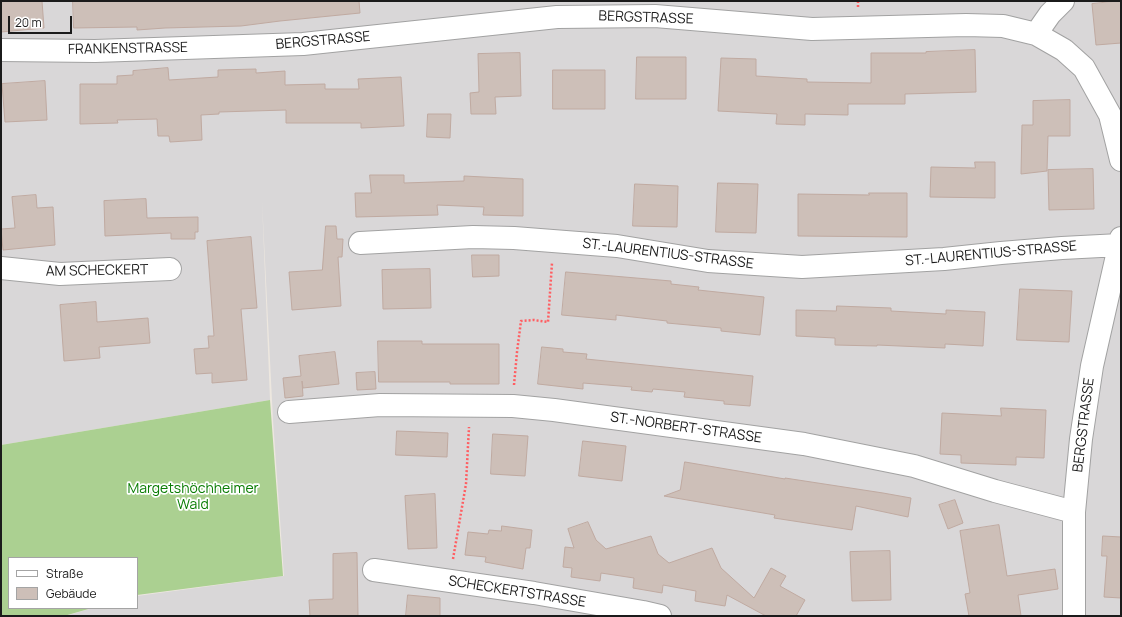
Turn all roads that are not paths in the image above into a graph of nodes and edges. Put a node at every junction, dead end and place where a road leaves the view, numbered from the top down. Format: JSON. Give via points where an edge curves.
{"nodes":[{"id":1,"x":1063,"y":1,"type":"edge"},
{"id":2,"x":1036,"y":34,"type":"junction"},
{"id":3,"x":256,"y":46,"type":"joint"},
{"id":4,"x":1,"y":50,"type":"edge"},
{"id":5,"x":1121,"y":160,"type":"edge"},
{"id":6,"x":1120,"y":242,"type":"edge"},
{"id":7,"x":360,"y":243,"type":"dead end"},
{"id":8,"x":1,"y":268,"type":"edge"},
{"id":9,"x":170,"y":269,"type":"dead end"},
{"id":10,"x":289,"y":412,"type":"dead end"},
{"id":11,"x":1074,"y":512,"type":"junction"},
{"id":12,"x":374,"y":570,"type":"dead end"},
{"id":13,"x":660,"y":616,"type":"edge"},
{"id":14,"x":1074,"y":616,"type":"edge"}],
"edges":[{"from":1,"to":2,"type":"street"},
{"from":2,"to":3,"type":"street","name":"BERGSTRASSE","via":[[1003,26],[812,28],[655,16],[557,17],[303,44]]},
{"from":2,"to":5,"type":"street","name":"BERGSTRASSE","via":[[1064,50],[1084,68],[1110,115]]},
{"from":3,"to":4,"type":"street","name":"FRANKENSTRASSE","via":[[95,51]]},
{"from":6,"to":7,"type":"street","name":"ST.-LAURENTIUS-STRASSE","via":[[944,260],[802,267],[708,261],[617,246],[553,241],[473,237]]},
{"from":6,"to":11,"type":"street","name":"BERGSTRASSE","via":[[1092,366]]},
{"from":8,"to":9,"type":"street","name":"AM SCHECKERT","via":[[60,274]]},
{"from":10,"to":11,"type":"street","name":"ST.-NORBERT-STRASSE","via":[[380,405],[513,406],[653,423],[804,444],[914,466]]},
{"from":11,"to":14,"type":"street","name":"BERGSTRASSE"},
{"from":12,"to":13,"type":"street","name":"SCHECKERTSTRASSE","via":[[534,593]]}]}
